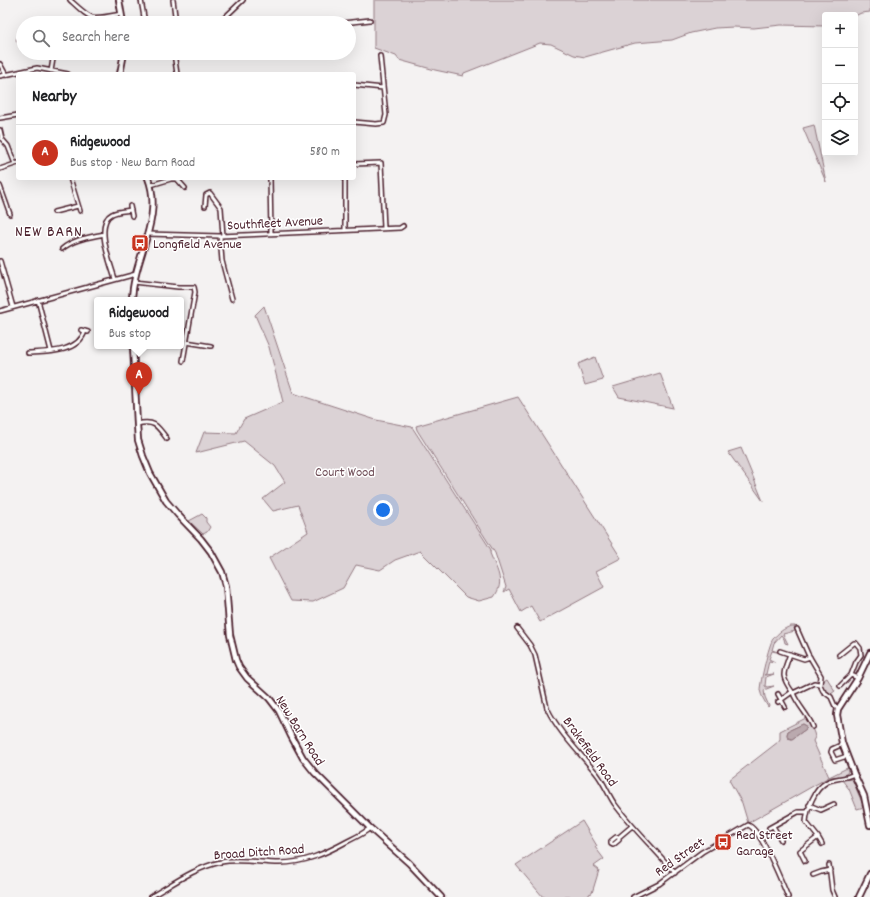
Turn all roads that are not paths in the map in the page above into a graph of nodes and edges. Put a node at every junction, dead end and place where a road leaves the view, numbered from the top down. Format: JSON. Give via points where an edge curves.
{"nodes":[{"id":1,"x":119,"y":0,"type":"edge"},
{"id":2,"x":140,"y":0,"type":"edge"},
{"id":3,"x":173,"y":0,"type":"edge"},
{"id":4,"x":243,"y":0,"type":"edge"},
{"id":5,"x":73,"y":1,"type":"edge"},
{"id":6,"x":121,"y":14,"type":"joint"},
{"id":7,"x":88,"y":16,"type":"edge"},
{"id":8,"x":111,"y":16,"type":"edge"},
{"id":9,"x":143,"y":16,"type":"edge"},
{"id":10,"x":175,"y":16,"type":"edge"},
{"id":11,"x":226,"y":16,"type":"edge"},
{"id":12,"x":370,"y":20,"type":"dead end"},
{"id":13,"x":356,"y":22,"type":"edge"},
{"id":14,"x":380,"y":56,"type":"dead end"},
{"id":15,"x":53,"y":60,"type":"edge"},
{"id":16,"x":123,"y":60,"type":"edge"},
{"id":17,"x":175,"y":60,"type":"edge"},
{"id":18,"x":0,"y":64,"type":"edge"},
{"id":19,"x":51,"y":70,"type":"junction"},
{"id":20,"x":16,"y":72,"type":"edge"},
{"id":21,"x":16,"y":72,"type":"edge"},
{"id":22,"x":60,"y":72,"type":"edge"},
{"id":23,"x":120,"y":72,"type":"edge"},
{"id":24,"x":177,"y":72,"type":"edge"},
{"id":25,"x":6,"y":75,"type":"junction"},
{"id":26,"x":0,"y":76,"type":"edge"},
{"id":27,"x":356,"y":85,"type":"edge"},
{"id":28,"x":383,"y":88,"type":"junction"},
{"id":29,"x":16,"y":115,"type":"edge"},
{"id":30,"x":0,"y":118,"type":"edge"},
{"id":31,"x":356,"y":122,"type":"edge"},
{"id":32,"x":0,"y":130,"type":"edge"},
{"id":33,"x":16,"y":163,"type":"edge"},
{"id":34,"x":356,"y":164,"type":"edge"},
{"id":35,"x":0,"y":168,"type":"edge"},
{"id":36,"x":71,"y":180,"type":"edge"},
{"id":37,"x":149,"y":180,"type":"edge"},
{"id":38,"x":168,"y":180,"type":"edge"},
{"id":39,"x":177,"y":180,"type":"edge"},
{"id":40,"x":270,"y":180,"type":"edge"},
{"id":41,"x":345,"y":180,"type":"edge"},
{"id":42,"x":151,"y":185,"type":"junction"},
{"id":43,"x":0,"y":186,"type":"edge"},
{"id":44,"x":178,"y":188,"type":"dead end"},
{"id":45,"x":78,"y":206,"type":"junction"},
{"id":46,"x":205,"y":206,"type":"dead end"},
{"id":47,"x":54,"y":212,"type":"dead end"},
{"id":48,"x":80,"y":212,"type":"dead end"},
{"id":49,"x":10,"y":214,"type":"dead end"},
{"id":50,"x":132,"y":216,"type":"dead end"},
{"id":51,"x":403,"y":226,"type":"dead end"},
{"id":52,"x":384,"y":228,"type":"junction"},
{"id":53,"x":345,"y":230,"type":"junction"},
{"id":54,"x":271,"y":233,"type":"junction"},
{"id":55,"x":104,"y":234,"type":"junction"},
{"id":56,"x":147,"y":234,"type":"junction"},
{"id":57,"x":222,"y":236,"type":"junction"},
{"id":58,"x":62,"y":249,"type":"dead end"},
{"id":59,"x":0,"y":262,"type":"edge"},
{"id":60,"x":136,"y":274,"type":"junction"},
{"id":61,"x":115,"y":279,"type":"junction"},
{"id":62,"x":134,"y":282,"type":"junction"},
{"id":63,"x":132,"y":297,"type":"edge"},
{"id":64,"x":232,"y":299,"type":"dead end"},
{"id":65,"x":38,"y":300,"type":"junction"},
{"id":66,"x":13,"y":307,"type":"junction"},
{"id":67,"x":0,"y":311,"type":"edge"},
{"id":68,"x":85,"y":331,"type":"dead end"},
{"id":69,"x":186,"y":342,"type":"junction"},
{"id":70,"x":211,"y":346,"type":"dead end"},
{"id":71,"x":133,"y":349,"type":"edge"},
{"id":72,"x":51,"y":352,"type":"junction"},
{"id":73,"x":28,"y":353,"type":"dead end"},
{"id":74,"x":183,"y":361,"type":"dead end"},
{"id":75,"x":137,"y":424,"type":"junction"},
{"id":76,"x":167,"y":439,"type":"dead end"},
{"id":77,"x":517,"y":628,"type":"dead end"},
{"id":78,"x":797,"y":629,"type":"dead end"},
{"id":79,"x":780,"y":651,"type":"dead end"},
{"id":80,"x":870,"y":653,"type":"edge"},
{"id":81,"x":790,"y":654,"type":"junction"},
{"id":82,"x":840,"y":655,"type":"dead end"},
{"id":83,"x":810,"y":657,"type":"junction"},
{"id":84,"x":851,"y":675,"type":"junction"},
{"id":85,"x":858,"y":678,"type":"junction"},
{"id":86,"x":819,"y":684,"type":"junction"},
{"id":87,"x":840,"y":686,"type":"dead end"},
{"id":88,"x":793,"y":692,"type":"junction"},
{"id":89,"x":778,"y":694,"type":"dead end"},
{"id":90,"x":780,"y":701,"type":"junction"},
{"id":91,"x":785,"y":707,"type":"dead end"},
{"id":92,"x":838,"y":709,"type":"junction"},
{"id":93,"x":806,"y":714,"type":"junction"},
{"id":94,"x":802,"y":718,"type":"dead end"},
{"id":95,"x":812,"y":727,"type":"dead end"},
{"id":96,"x":843,"y":744,"type":"junction"},
{"id":97,"x":847,"y":756,"type":"junction"},
{"id":98,"x":854,"y":774,"type":"junction"},
{"id":99,"x":834,"y":804,"type":"dead end"},
{"id":100,"x":809,"y":805,"type":"junction"},
{"id":101,"x":807,"y":812,"type":"junction"},
{"id":102,"x":870,"y":825,"type":"edge"},
{"id":103,"x":632,"y":826,"type":"junction"},
{"id":104,"x":773,"y":826,"type":"junction"},
{"id":105,"x":370,"y":828,"type":"junction"},
{"id":106,"x":769,"y":828,"type":"dead end"},
{"id":107,"x":619,"y":837,"type":"dead end"},
{"id":108,"x":818,"y":837,"type":"junction"},
{"id":109,"x":781,"y":840,"type":"dead end"},
{"id":110,"x":822,"y":844,"type":"dead end"},
{"id":111,"x":805,"y":861,"type":"dead end"},
{"id":112,"x":829,"y":865,"type":"dead end"},
{"id":113,"x":830,"y":870,"type":"junction"},
{"id":114,"x":675,"y":873,"type":"junction"},
{"id":115,"x":817,"y":873,"type":"junction"},
{"id":116,"x":870,"y":874,"type":"edge"},
{"id":117,"x":813,"y":875,"type":"dead end"},
{"id":118,"x":820,"y":877,"type":"dead end"},
{"id":119,"x":150,"y":897,"type":"edge"},
{"id":120,"x":441,"y":897,"type":"edge"},
{"id":121,"x":633,"y":897,"type":"edge"},
{"id":122,"x":788,"y":897,"type":"edge"},
{"id":123,"x":835,"y":897,"type":"edge"},
{"id":124,"x":859,"y":897,"type":"edge"}],
"edges":[{"from":1,"to":6,"type":"street"},
{"from":2,"to":9,"type":"street"},
{"from":3,"to":10,"type":"street"},
{"from":4,"to":11,"type":"street"},
{"from":5,"to":7,"type":"street"},
{"from":6,"to":8,"type":"street"},
{"from":12,"to":13,"type":"street"},
{"from":14,"to":28,"type":"street"},
{"from":15,"to":19,"type":"street"},
{"from":16,"to":23,"type":"street"},
{"from":17,"to":24,"type":"street"},
{"from":18,"to":25,"type":"street"},
{"from":19,"to":20,"type":"street","via":[[37,68]]},
{"from":19,"to":22,"type":"street"},
{"from":21,"to":25,"type":"street"},
{"from":25,"to":26,"type":"street"},
{"from":27,"to":28,"type":"street"},
{"from":28,"to":31,"type":"street","via":[[386,115],[384,123]]},
{"from":29,"to":30,"type":"street"},
{"from":32,"to":33,"type":"street","via":[[2,139]]},
{"from":33,"to":35,"type":"street"},
{"from":34,"to":52,"type":"street","via":[[381,163]]},
{"from":36,"to":45,"type":"street"},
{"from":37,"to":42,"type":"street"},
{"from":38,"to":42,"type":"street"},
{"from":39,"to":44,"type":"street","via":[[184,187]]},
{"from":40,"to":54,"type":"street"},
{"from":41,"to":53,"type":"street"},
{"from":42,"to":56,"type":"street","via":[[152,218]]},
{"from":43,"to":49,"type":"street"},
{"from":45,"to":47,"type":"street"},
{"from":45,"to":48,"type":"street"},
{"from":46,"to":57,"type":"street","via":[[206,195],[210,193],[222,208]]},
{"from":50,"to":55,"type":"street","via":[[130,208],[109,216],[104,222]]},
{"from":51,"to":52,"type":"street","name":"Southfleet Avenue"},
{"from":52,"to":53,"type":"street","name":"Southfleet Avenue"},
{"from":53,"to":54,"type":"street","name":"Southfleet Avenue"},
{"from":54,"to":57,"type":"street","name":"Southfleet Avenue"},
{"from":55,"to":58,"type":"street","via":[[79,240]]},
{"from":55,"to":61,"type":"street"},
{"from":56,"to":57,"type":"street","name":"Southfleet Avenue"},
{"from":56,"to":60,"type":"street"},
{"from":57,"to":64,"type":"street","via":[[222,261]]},
{"from":59,"to":66,"type":"street"},
{"from":60,"to":61,"type":"street"},
{"from":60,"to":62,"type":"street"},
{"from":61,"to":65,"type":"street"},
{"from":62,"to":63,"type":"street"},
{"from":62,"to":69,"type":"street","via":[[194,287]]},
{"from":65,"to":66,"type":"street"},
{"from":65,"to":72,"type":"street"},
{"from":66,"to":67,"type":"street"},
{"from":68,"to":72,"type":"street","via":[[76,344]]},
{"from":69,"to":70,"type":"street"},
{"from":69,"to":74,"type":"street"},
{"from":71,"to":75,"type":"street","name":"New Barn Road"},
{"from":72,"to":73,"type":"street"},
{"from":75,"to":76,"type":"street","via":[[147,421],[152,423]]},
{"from":75,"to":105,"type":"street","name":"New Barn Road","via":[[143,456],[158,488],[175,512],[211,552],[222,572],[227,592],[230,635],[239,667],[274,704],[315,773]]},
{"from":77,"to":103,"type":"street","name":"Brakefield Road","via":[[535,655],[550,714],[597,774]]},
{"from":78,"to":83,"type":"street"},
{"from":79,"to":81,"type":"street"},
{"from":80,"to":85,"type":"street"},
{"from":81,"to":83,"type":"street"},
{"from":81,"to":88,"type":"street","via":[[784,675]]},
{"from":82,"to":84,"type":"street","via":[[856,643],[859,646],[861,655]]},
{"from":83,"to":86,"type":"street","via":[[821,677]]},
{"from":84,"to":85,"type":"street"},
{"from":84,"to":87,"type":"street"},
{"from":85,"to":92,"type":"street"},
{"from":86,"to":88,"type":"street","via":[[814,683]]},
{"from":86,"to":92,"type":"street"},
{"from":88,"to":90,"type":"street"},
{"from":88,"to":93,"type":"street","via":[[798,705]]},
{"from":89,"to":90,"type":"street"},
{"from":90,"to":91,"type":"street"},
{"from":92,"to":96,"type":"street","via":[[837,718]]},
{"from":93,"to":94,"type":"street"},
{"from":93,"to":95,"type":"street"},
{"from":96,"to":97,"type":"street"},
{"from":96,"to":97,"type":"street","via":[[832,750],[832,753],[836,760]]},
{"from":97,"to":98,"type":"street"},
{"from":98,"to":100,"type":"street","via":[[847,778],[828,781],[820,787]]},
{"from":98,"to":102,"type":"street","via":[[864,796]]},
{"from":99,"to":100,"type":"street","via":[[821,810]]},
{"from":100,"to":101,"type":"street"},
{"from":101,"to":104,"type":"street","via":[[798,812]]},
{"from":101,"to":108,"type":"street","via":[[806,822]]},
{"from":103,"to":107,"type":"street"},
{"from":103,"to":114,"type":"street","name":"Brakefield Road"},
{"from":104,"to":106,"type":"street"},
{"from":104,"to":109,"type":"street"},
{"from":105,"to":119,"type":"street","name":"Broad Ditch Road","via":[[321,855],[298,862],[242,861],[207,866],[186,875]]},
{"from":105,"to":120,"type":"street","name":"New Barn Road","via":[[409,863]]},
{"from":108,"to":110,"type":"street"},
{"from":108,"to":111,"type":"street","via":[[800,851]]},
{"from":112,"to":113,"type":"street"},
{"from":113,"to":115,"type":"street"},
{"from":113,"to":123,"type":"street"},
{"from":114,"to":121,"type":"street","name":"Red Street"},
{"from":114,"to":122,"type":"street","name":"Red Street","via":[[702,852],[749,825],[756,831]]},
{"from":115,"to":117,"type":"street"},
{"from":115,"to":118,"type":"street"},
{"from":116,"to":124,"type":"street"}]}
